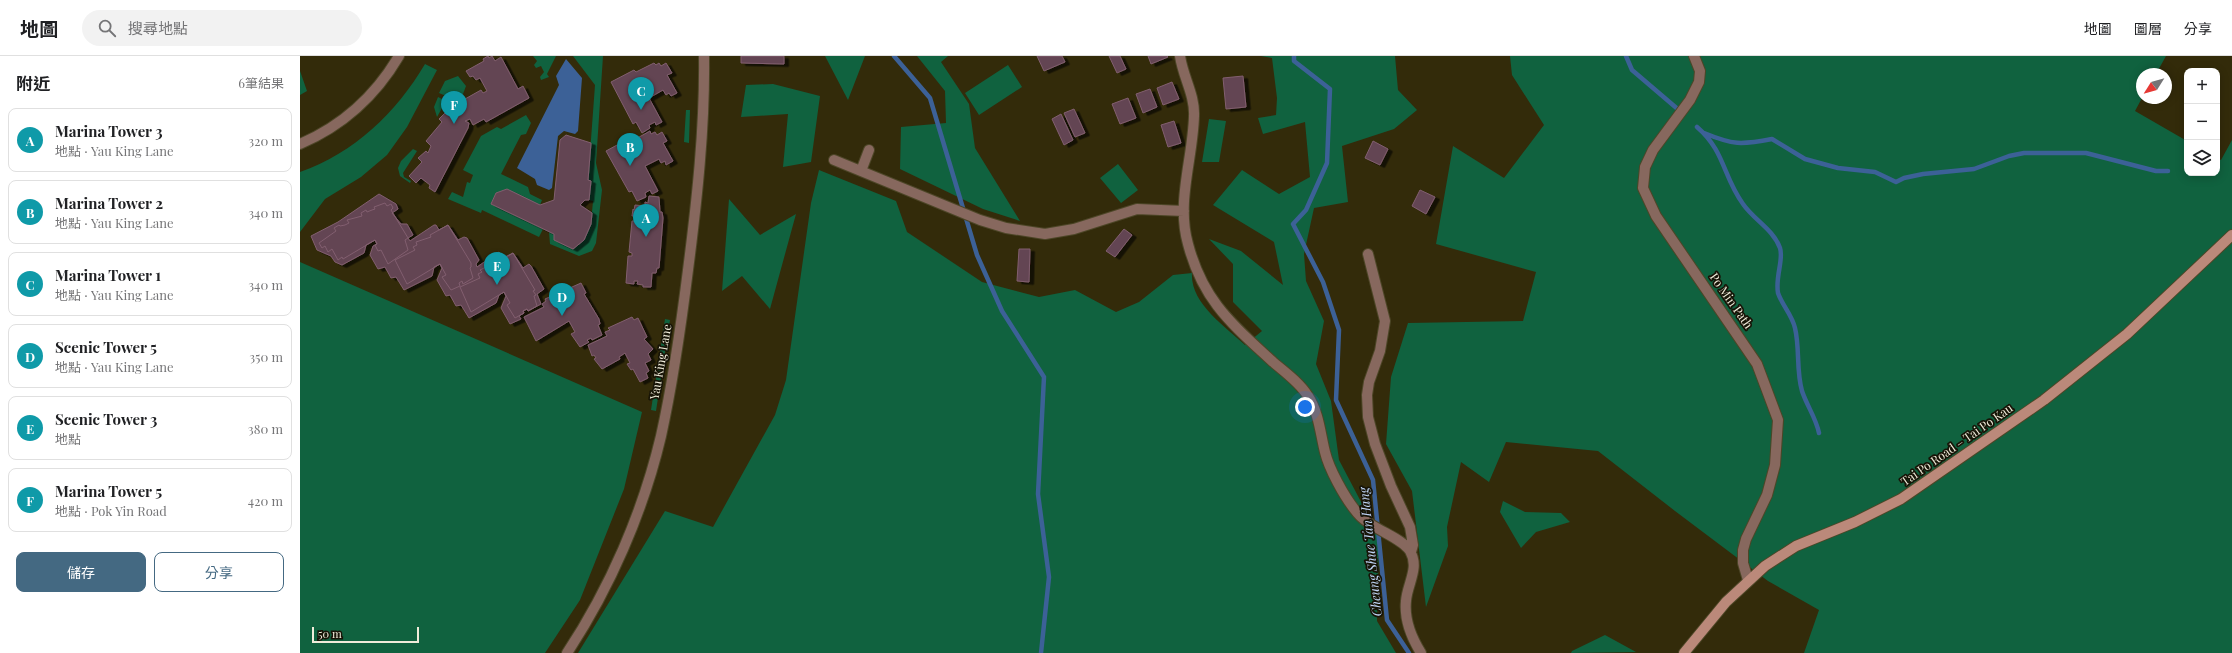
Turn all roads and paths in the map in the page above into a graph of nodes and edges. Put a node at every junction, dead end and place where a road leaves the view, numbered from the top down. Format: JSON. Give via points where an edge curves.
{"nodes":[{"id":1,"x":399,"y":56,"type":"edge"},
{"id":2,"x":704,"y":56,"type":"edge"},
{"id":3,"x":1180,"y":56,"type":"edge"},
{"id":4,"x":1694,"y":56,"type":"edge"},
{"id":5,"x":300,"y":144,"type":"edge"},
{"id":6,"x":869,"y":150,"type":"dead end"},
{"id":7,"x":834,"y":160,"type":"dead end"},
{"id":8,"x":861,"y":171,"type":"junction"},
{"id":9,"x":1184,"y":210,"type":"junction"},
{"id":10,"x":2232,"y":235,"type":"edge"},
{"id":11,"x":1368,"y":254,"type":"dead end"},
{"id":12,"x":1410,"y":552,"type":"junction"},
{"id":13,"x":1748,"y":580,"type":"junction"},
{"id":14,"x":568,"y":653,"type":"edge"},
{"id":15,"x":1421,"y":653,"type":"edge"},
{"id":16,"x":1684,"y":653,"type":"edge"}],
"edges":[{"from":1,"to":5,"type":"street","via":[[368,97],[340,121]]},
{"from":2,"to":14,"type":"street","name":"Yau King Lane","via":[[693,236],[682,318],[661,436],[646,488],[625,545],[591,614]]},
{"from":3,"to":9,"type":"street","via":[[1194,109]]},
{"from":4,"to":13,"type":"street","name":"Po Min Path","via":[[1700,72],[1699,82],[1690,100],[1654,150],[1645,167],[1643,188],[1656,216],[1758,364],[1778,420],[1775,465],[1767,495],[1743,550],[1743,563]]},
{"from":6,"to":8,"type":"street"},
{"from":7,"to":8,"type":"street"},
{"from":8,"to":9,"type":"street","via":[[980,220],[1006,228],[1045,234],[1074,229],[1137,209]]},
{"from":9,"to":12,"type":"street","via":[[1187,243],[1209,295],[1226,318],[1307,394],[1320,425],[1324,450],[1330,466],[1356,512]]},
{"from":10,"to":13,"type":"main road","name":"Tai Po Road – Tai Po Kau","via":[[2127,334],[2044,400],[1901,499],[1855,522],[1796,546],[1764,566]]},
{"from":11,"to":12,"type":"street","via":[[1385,321],[1380,351],[1370,378],[1367,395],[1368,417],[1391,486],[1410,527],[1413,546]]},
{"from":12,"to":15,"type":"street","via":[[1414,572],[1407,594],[1406,615],[1411,635]]},
{"from":13,"to":16,"type":"main road","name":"Tai Po Road – Tai Po Kau","via":[[1726,602]]}]}
